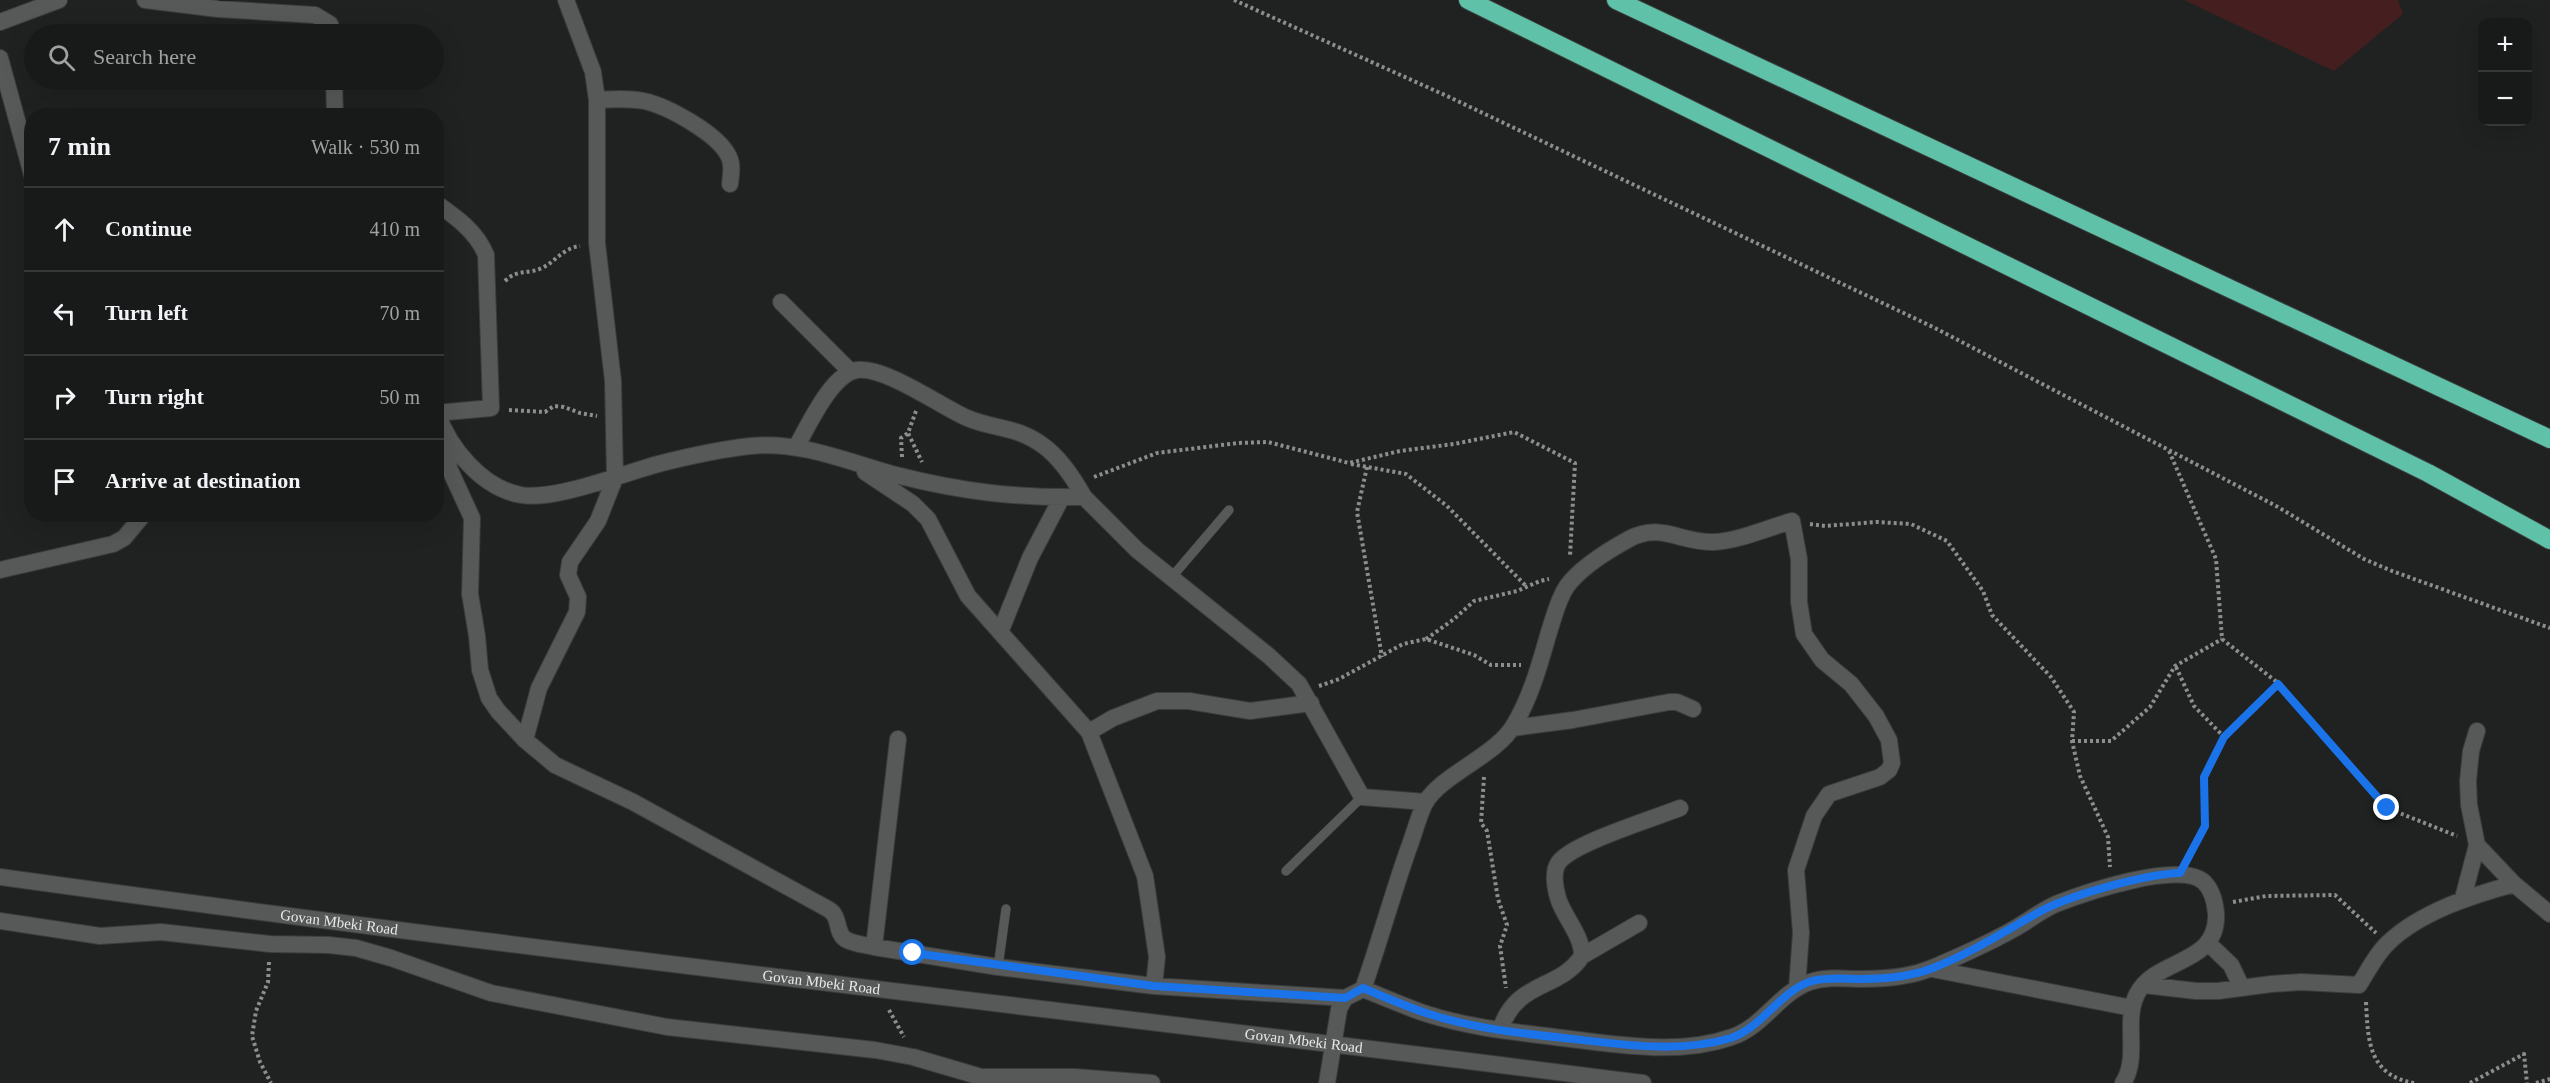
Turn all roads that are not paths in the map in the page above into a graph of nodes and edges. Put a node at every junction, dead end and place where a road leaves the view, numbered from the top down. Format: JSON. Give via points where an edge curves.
{"nodes":[{"id":1,"x":59,"y":0,"type":"edge"},
{"id":2,"x":145,"y":0,"type":"edge"},
{"id":3,"x":566,"y":0,"type":"edge"},
{"id":4,"x":1468,"y":0,"type":"edge"},
{"id":5,"x":1616,"y":0,"type":"edge"},
{"id":6,"x":0,"y":22,"type":"edge"},
{"id":7,"x":330,"y":24,"type":"edge"},
{"id":8,"x":0,"y":58,"type":"edge"},
{"id":9,"x":334,"y":90,"type":"edge"},
{"id":10,"x":597,"y":100,"type":"junction"},
{"id":11,"x":335,"y":108,"type":"edge"},
{"id":12,"x":24,"y":146,"type":"edge"},
{"id":13,"x":730,"y":184,"type":"dead end"},
{"id":14,"x":444,"y":209,"type":"edge"},
{"id":15,"x":781,"y":302,"type":"dead end"},
{"id":16,"x":851,"y":372,"type":"junction"},
{"id":17,"x":444,"y":411,"type":"edge"},
{"id":18,"x":444,"y":430,"type":"edge"},
{"id":19,"x":447,"y":438,"type":"junction"},
{"id":20,"x":2550,"y":439,"type":"edge"},
{"id":21,"x":796,"y":447,"type":"junction"},
{"id":22,"x":851,"y":463,"type":"junction"},
{"id":23,"x":2428,"y":473,"type":"junction"},
{"id":24,"x":615,"y":478,"type":"junction"},
{"id":25,"x":1081,"y":491,"type":"junction"},
{"id":26,"x":1062,"y":497,"type":"junction"},
{"id":27,"x":1229,"y":510,"type":"dead end"},
{"id":28,"x":134,"y":522,"type":"edge"},
{"id":29,"x":2550,"y":526,"type":"edge"},
{"id":30,"x":2550,"y":540,"type":"edge"},
{"id":31,"x":0,"y":570,"type":"edge"},
{"id":32,"x":1171,"y":578,"type":"junction"},
{"id":33,"x":1000,"y":630,"type":"junction"},
{"id":34,"x":1308,"y":697,"type":"junction"},
{"id":35,"x":1693,"y":709,"type":"dead end"},
{"id":36,"x":1513,"y":728,"type":"junction"},
{"id":37,"x":2477,"y":731,"type":"dead end"},
{"id":38,"x":1089,"y":732,"type":"junction"},
{"id":39,"x":898,"y":739,"type":"dead end"},
{"id":40,"x":525,"y":740,"type":"junction"},
{"id":41,"x":1362,"y":797,"type":"junction"},
{"id":42,"x":1426,"y":802,"type":"junction"},
{"id":43,"x":1680,"y":808,"type":"dead end"},
{"id":44,"x":2477,"y":845,"type":"junction"},
{"id":45,"x":1286,"y":871,"type":"dead end"},
{"id":46,"x":0,"y":877,"type":"edge"},
{"id":47,"x":2514,"y":884,"type":"junction"},
{"id":48,"x":2463,"y":898,"type":"junction"},
{"id":49,"x":1006,"y":909,"type":"dead end"},
{"id":50,"x":2550,"y":914,"type":"edge"},
{"id":51,"x":0,"y":921,"type":"edge"},
{"id":52,"x":1639,"y":923,"type":"dead end"},
{"id":53,"x":2208,"y":944,"type":"junction"},
{"id":54,"x":874,"y":947,"type":"junction"},
{"id":55,"x":1581,"y":956,"type":"junction"},
{"id":56,"x":999,"y":967,"type":"junction"},
{"id":57,"x":1932,"y":969,"type":"junction"},
{"id":58,"x":2144,"y":985,"type":"junction"},
{"id":59,"x":1154,"y":986,"type":"junction"},
{"id":60,"x":1363,"y":988,"type":"junction"},
{"id":61,"x":1797,"y":988,"type":"junction"},
{"id":62,"x":2242,"y":988,"type":"junction"},
{"id":63,"x":1345,"y":998,"type":"junction"},
{"id":64,"x":2132,"y":1008,"type":"junction"},
{"id":65,"x":1502,"y":1023,"type":"junction"},
{"id":66,"x":1332,"y":1045,"type":"junction"},
{"id":67,"x":980,"y":1080,"type":"edge"},
{"id":68,"x":1152,"y":1083,"type":"edge"},
{"id":69,"x":1327,"y":1083,"type":"edge"},
{"id":70,"x":1643,"y":1083,"type":"edge"},
{"id":71,"x":2123,"y":1083,"type":"edge"}],
"edges":[{"from":1,"to":6,"type":"street"},
{"from":2,"to":7,"type":"street","via":[[315,15]]},
{"from":3,"to":10,"type":"street","via":[[593,72]]},
{"from":4,"to":23,"type":"highway"},
{"from":5,"to":20,"type":"highway"},
{"from":8,"to":12,"type":"street"},
{"from":9,"to":11,"type":"street"},
{"from":10,"to":13,"type":"street","via":[[646,102],[700,129],[727,153]]},
{"from":10,"to":24,"type":"street","via":[[597,243],[613,381]]},
{"from":14,"to":17,"type":"street","via":[[481,243],[487,264],[491,408]]},
{"from":15,"to":16,"type":"street"},
{"from":16,"to":21,"type":"street","via":[[832,388]]},
{"from":16,"to":25,"type":"street","via":[[865,370],[900,382],[964,417],[1012,429],[1044,446]]},
{"from":18,"to":19,"type":"street"},
{"from":19,"to":24,"type":"street","via":[[480,473],[522,495]]},
{"from":19,"to":40,"type":"street","via":[[449,468],[472,518],[470,594],[480,669],[489,698]]},
{"from":21,"to":22,"type":"street"},
{"from":21,"to":24,"type":"street","via":[[751,446],[661,463]]},
{"from":22,"to":26,"type":"street","via":[[979,493]]},
{"from":22,"to":33,"type":"street","via":[[913,504],[928,519],[963,588]]},
{"from":23,"to":29,"type":"highway"},
{"from":23,"to":30,"type":"highway"},
{"from":24,"to":40,"type":"street","via":[[598,521],[570,562],[568,575],[578,597],[577,612],[539,688]]},
{"from":25,"to":26,"type":"street"},
{"from":25,"to":32,"type":"street","via":[[1137,550]]},
{"from":26,"to":33,"type":"street","via":[[1030,558]]},
{"from":27,"to":32,"type":"lane"},
{"from":28,"to":31,"type":"street","via":[[124,538],[113,544]]},
{"from":32,"to":34,"type":"street","via":[[1269,656]]},
{"from":33,"to":38,"type":"street"},
{"from":34,"to":38,"type":"street","via":[[1251,711],[1189,701],[1157,701],[1113,717]]},
{"from":34,"to":41,"type":"street"},
{"from":35,"to":36,"type":"street","via":[[1669,702]]},
{"from":36,"to":42,"type":"street"},
{"from":36,"to":61,"type":"street","via":[[1568,580],[1647,532],[1661,531],[1712,542],[1792,521],[1804,634],[1822,660],[1851,684],[1876,716],[1889,740],[1892,763],[1880,777],[1829,795],[1814,816],[1796,870],[1801,933]]},
{"from":37,"to":44,"type":"street","via":[[2468,780]]},
{"from":38,"to":59,"type":"street","via":[[1145,876],[1157,957]]},
{"from":39,"to":54,"type":"street"},
{"from":40,"to":54,"type":"street","via":[[565,771],[633,802],[833,912],[844,938]]},
{"from":41,"to":42,"type":"street"},
{"from":41,"to":45,"type":"lane"},
{"from":42,"to":60,"type":"street"},
{"from":43,"to":55,"type":"street","via":[[1582,846],[1558,862],[1558,896],[1577,934]]},
{"from":44,"to":47,"type":"street"},
{"from":44,"to":48,"type":"street"},
{"from":46,"to":66,"type":"street","name":"Govan Mbeki Road","via":[[454,938]]},
{"from":47,"to":48,"type":"street"},
{"from":47,"to":50,"type":"street"},
{"from":48,"to":62,"type":"street","via":[[2387,944],[2359,985],[2301,982]]},
{"from":49,"to":56,"type":"lane"},
{"from":51,"to":67,"type":"street","via":[[92,935],[161,932],[270,944],[356,948],[491,993],[667,1027],[913,1057]]},
{"from":52,"to":55,"type":"street"},
{"from":53,"to":57,"type":"street","via":[[2216,921],[2212,894],[2204,882],[2180,873],[2142,878],[2058,903]]},
{"from":53,"to":58,"type":"street"},
{"from":53,"to":62,"type":"street","via":[[2231,964]]},
{"from":54,"to":56,"type":"street"},
{"from":55,"to":65,"type":"street","via":[[1567,971],[1518,1000]]},
{"from":56,"to":59,"type":"street"},
{"from":57,"to":61,"type":"street","via":[[1889,978],[1821,979]]},
{"from":57,"to":64,"type":"street"},
{"from":58,"to":62,"type":"street","via":[[2196,991]]},
{"from":58,"to":64,"type":"street"},
{"from":59,"to":63,"type":"street"},
{"from":60,"to":63,"type":"street"},
{"from":60,"to":65,"type":"street","via":[[1426,1013]]},
{"from":61,"to":65,"type":"street","via":[[1749,1030],[1706,1043],[1635,1046]]},
{"from":63,"to":66,"type":"street"},
{"from":64,"to":71,"type":"street","via":[[2130,1063]]},
{"from":66,"to":69,"type":"street"},
{"from":66,"to":70,"type":"street","name":"Govan Mbeki Road"},
{"from":67,"to":68,"type":"street","via":[[1075,1077]]}]}
